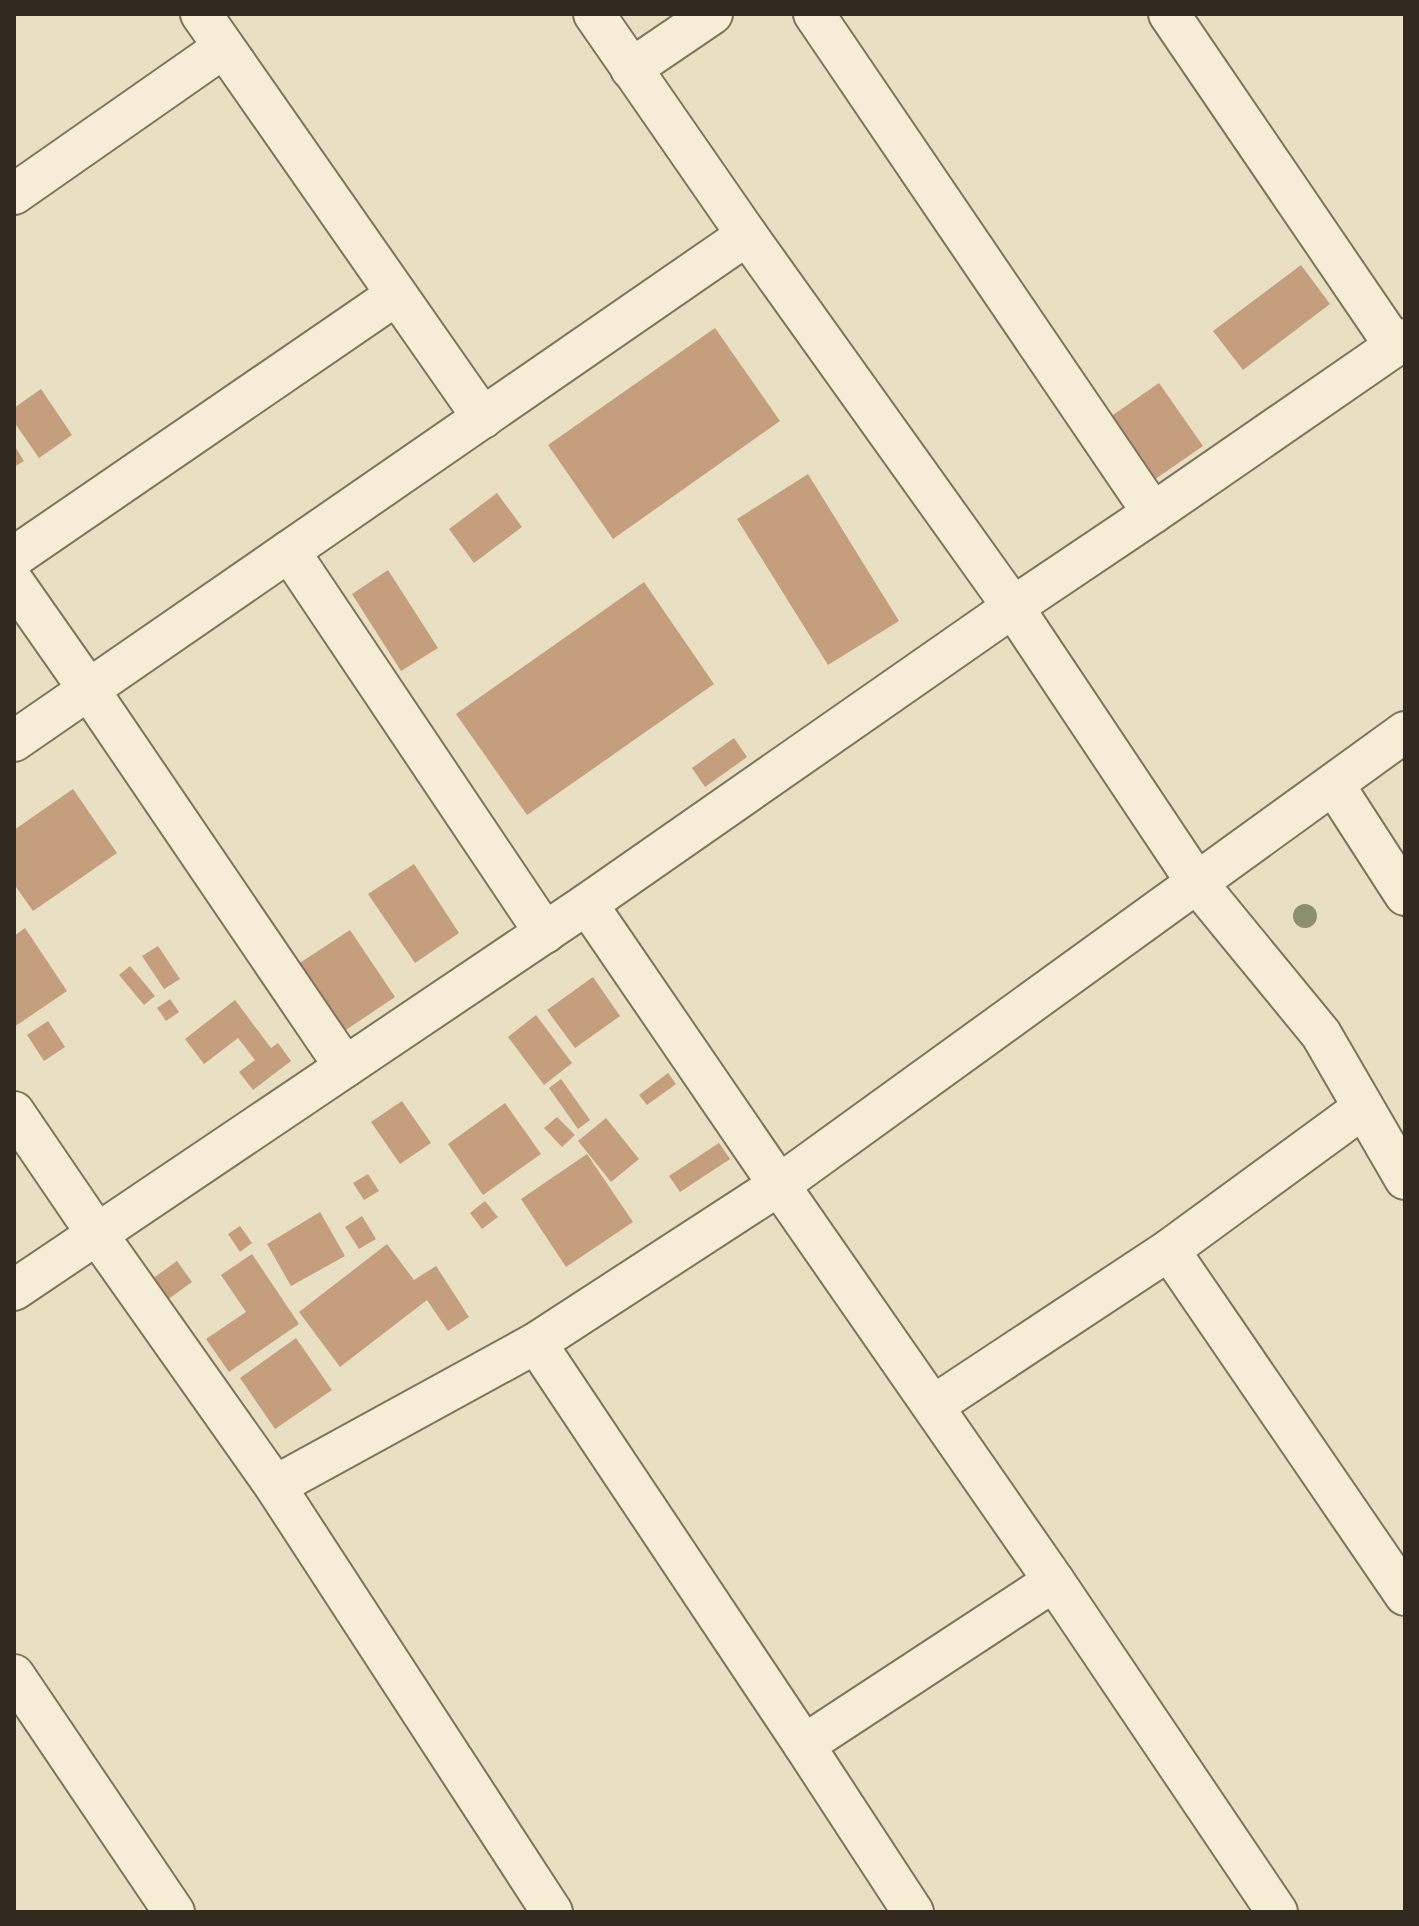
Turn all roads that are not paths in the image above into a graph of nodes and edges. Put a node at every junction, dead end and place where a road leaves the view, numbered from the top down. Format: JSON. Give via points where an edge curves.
{"nodes":[{"id":1,"x":201,"y":14,"type":"edge"},
{"id":2,"x":594,"y":14,"type":"edge"},
{"id":3,"x":712,"y":14,"type":"edge"},
{"id":4,"x":814,"y":14,"type":"edge"},
{"id":5,"x":1169,"y":14,"type":"edge"},
{"id":6,"x":223,"y":48,"type":"junction"},
{"id":7,"x":631,"y":69,"type":"junction"},
{"id":8,"x":14,"y":194,"type":"edge"},
{"id":9,"x":747,"y":235,"type":"junction"},
{"id":10,"x":396,"y":295,"type":"junction"},
{"id":11,"x":1400,"y":342,"type":"edge"},
{"id":12,"x":483,"y":418,"type":"junction"},
{"id":13,"x":1153,"y":513,"type":"junction"},
{"id":14,"x":289,"y":551,"type":"junction"},
{"id":15,"x":14,"y":557,"type":"edge"},
{"id":16,"x":14,"y":583,"type":"edge"},
{"id":17,"x":1013,"y":607,"type":"junction"},
{"id":18,"x":89,"y":690,"type":"junction"},
{"id":19,"x":1405,"y":732,"type":"edge"},
{"id":20,"x":14,"y":741,"type":"edge"},
{"id":21,"x":1334,"y":785,"type":"junction"},
{"id":22,"x":1197,"y":883,"type":"junction"},
{"id":23,"x":1405,"y":895,"type":"edge"},
{"id":24,"x":587,"y":904,"type":"junction"},
{"id":25,"x":545,"y":933,"type":"junction"},
{"id":26,"x":345,"y":1067,"type":"junction"},
{"id":27,"x":1363,"y":1108,"type":"junction"},
{"id":28,"x":14,"y":1112,"type":"edge"},
{"id":29,"x":1405,"y":1179,"type":"edge"},
{"id":30,"x":779,"y":1185,"type":"junction"},
{"id":31,"x":97,"y":1234,"type":"junction"},
{"id":32,"x":1169,"y":1250,"type":"junction"},
{"id":33,"x":14,"y":1290,"type":"edge"},
{"id":34,"x":536,"y":1343,"type":"junction"},
{"id":35,"x":933,"y":1406,"type":"junction"},
{"id":36,"x":275,"y":1486,"type":"junction"},
{"id":37,"x":1054,"y":1581,"type":"junction"},
{"id":38,"x":1405,"y":1595,"type":"edge"},
{"id":39,"x":17,"y":1685,"type":"edge"},
{"id":40,"x":804,"y":1745,"type":"junction"},
{"id":41,"x":174,"y":1912,"type":"edge"},
{"id":42,"x":552,"y":1912,"type":"edge"},
{"id":43,"x":913,"y":1912,"type":"edge"},
{"id":44,"x":1277,"y":1912,"type":"edge"}],
"edges":[{"from":1,"to":6,"type":"street"},
{"from":2,"to":7,"type":"street"},
{"from":3,"to":7,"type":"street"},
{"from":4,"to":13,"type":"street"},
{"from":5,"to":11,"type":"street"},
{"from":6,"to":8,"type":"street"},
{"from":6,"to":10,"type":"street"},
{"from":7,"to":9,"type":"street"},
{"from":9,"to":12,"type":"street"},
{"from":9,"to":17,"type":"street"},
{"from":10,"to":12,"type":"street"},
{"from":10,"to":15,"type":"street"},
{"from":11,"to":13,"type":"street"},
{"from":12,"to":14,"type":"street"},
{"from":13,"to":17,"type":"street"},
{"from":14,"to":18,"type":"street"},
{"from":14,"to":25,"type":"street"},
{"from":16,"to":18,"type":"street"},
{"from":17,"to":22,"type":"street"},
{"from":17,"to":24,"type":"street"},
{"from":18,"to":20,"type":"street"},
{"from":18,"to":26,"type":"street"},
{"from":19,"to":21,"type":"street"},
{"from":21,"to":22,"type":"street"},
{"from":21,"to":23,"type":"street"},
{"from":22,"to":27,"type":"street","via":[[1321,1034]]},
{"from":22,"to":30,"type":"street"},
{"from":24,"to":25,"type":"street"},
{"from":24,"to":30,"type":"street"},
{"from":25,"to":26,"type":"street"},
{"from":26,"to":31,"type":"street"},
{"from":27,"to":29,"type":"street"},
{"from":27,"to":32,"type":"street"},
{"from":28,"to":31,"type":"street"},
{"from":30,"to":34,"type":"street"},
{"from":30,"to":35,"type":"street"},
{"from":31,"to":33,"type":"street"},
{"from":31,"to":36,"type":"street"},
{"from":32,"to":35,"type":"street"},
{"from":32,"to":38,"type":"street"},
{"from":34,"to":36,"type":"street"},
{"from":34,"to":40,"type":"street"},
{"from":35,"to":37,"type":"street"},
{"from":36,"to":42,"type":"street"},
{"from":37,"to":40,"type":"street"},
{"from":37,"to":44,"type":"street"},
{"from":39,"to":41,"type":"street"},
{"from":40,"to":43,"type":"street"}]}
